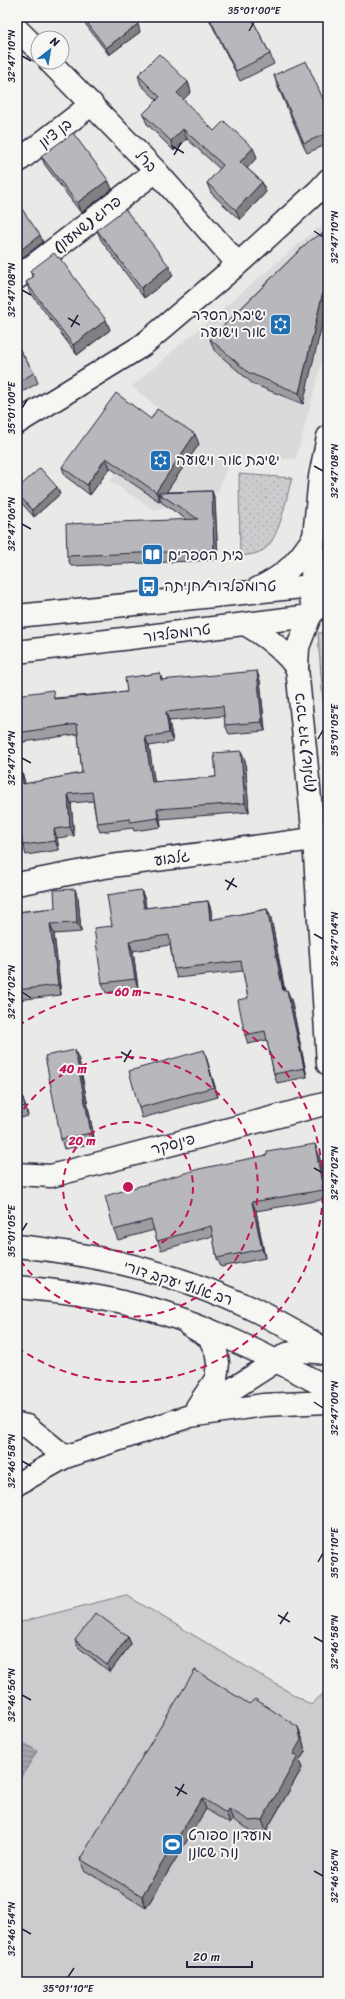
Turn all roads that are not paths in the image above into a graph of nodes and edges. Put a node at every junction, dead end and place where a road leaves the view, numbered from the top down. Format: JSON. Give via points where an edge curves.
{"nodes":[{"id":1,"x":17,"y":29,"type":"edge"},
{"id":2,"x":30,"y":42,"type":"edge"},
{"id":3,"x":58,"y":70,"type":"edge"},
{"id":4,"x":92,"y":104,"type":"junction"},
{"id":5,"x":17,"y":162,"type":"edge"},
{"id":6,"x":156,"y":171,"type":"junction"},
{"id":7,"x":325,"y":186,"type":"edge"},
{"id":8,"x":238,"y":264,"type":"junction"},
{"id":9,"x":17,"y":278,"type":"edge"},
{"id":10,"x":17,"y":423,"type":"edge"},
{"id":11,"x":328,"y":437,"type":"edge"},
{"id":12,"x":314,"y":537,"type":"junction"},
{"id":13,"x":323,"y":589,"type":"edge"},
{"id":14,"x":247,"y":593,"type":"junction"},
{"id":15,"x":17,"y":616,"type":"edge"},
{"id":16,"x":310,"y":616,"type":"junction"},
{"id":17,"x":245,"y":624,"type":"junction"},
{"id":18,"x":17,"y":652,"type":"edge"},
{"id":19,"x":297,"y":668,"type":"junction"},
{"id":20,"x":321,"y":838,"type":"edge"},
{"id":21,"x":17,"y":884,"type":"edge"},
{"id":22,"x":328,"y":1064,"type":"edge"},
{"id":23,"x":328,"y":1103,"type":"edge"},
{"id":24,"x":17,"y":1174,"type":"edge"},
{"id":25,"x":17,"y":1246,"type":"edge"},
{"id":26,"x":17,"y":1287,"type":"edge"},
{"id":27,"x":181,"y":1320,"type":"junction"},
{"id":28,"x":328,"y":1352,"type":"edge"},
{"id":29,"x":276,"y":1361,"type":"junction"},
{"id":30,"x":328,"y":1388,"type":"edge"},
{"id":31,"x":328,"y":1402,"type":"edge"},
{"id":32,"x":190,"y":1416,"type":"junction"},
{"id":33,"x":17,"y":1424,"type":"edge"},
{"id":34,"x":65,"y":1457,"type":"junction"},
{"id":35,"x":17,"y":1484,"type":"edge"}],
"edges":[{"from":1,"to":2,"type":"street"},
{"from":3,"to":4,"type":"street","name":"ברל"},
{"from":4,"to":5,"type":"street","name":"בן ציון"},
{"from":4,"to":6,"type":"street","name":"ברל"},
{"from":6,"to":8,"type":"street","name":"ברל"},
{"from":6,"to":9,"type":"street","name":"פרוג (שמעון)"},
{"from":7,"to":8,"type":"street"},
{"from":8,"to":10,"type":"street","via":[[143,345]]},
{"from":11,"to":12,"type":"street","name":"כיכר דוד (גולקו)","via":[[320,477]]},
{"from":12,"to":13,"type":"street","name":"כיכר דוד (גולקו)"},
{"from":12,"to":14,"type":"street","via":[[294,566],[286,573]]},
{"from":13,"to":14,"type":"street"},
{"from":13,"to":16,"type":"street","name":"כיכר דוד (גולקו)"},
{"from":14,"to":15,"type":"street"},
{"from":16,"to":17,"type":"street","name":"טרומפלדור"},
{"from":16,"to":19,"type":"street","name":"כיכר דוד (גולקו)","via":[[298,647]]},
{"from":17,"to":18,"type":"street","name":"טרומפלדור"},
{"from":17,"to":19,"type":"street","via":[[265,636],[285,653]]},
{"from":19,"to":20,"type":"street","name":"כיכר דוד (גולקו)"},
{"from":20,"to":21,"type":"street","name":"גלבוע","via":[[104,867]]},
{"from":20,"to":22,"type":"street","name":"כיכר דוד (גולקו)"},
{"from":23,"to":24,"type":"street","name":"פינסקר","via":[[51,1176]]},
{"from":25,"to":28,"type":"street","name":"רב אלוף יעקב דורי","via":[[53,1249],[88,1256],[164,1275],[218,1293]]},
{"from":26,"to":27,"type":"street","via":[[113,1300]]},
{"from":27,"to":29,"type":"street","via":[[212,1330]]},
{"from":27,"to":32,"type":"street","via":[[209,1337],[216,1351],[218,1363],[216,1379]]},
{"from":28,"to":29,"type":"street","via":[[302,1350],[287,1354]]},
{"from":29,"to":30,"type":"street"},
{"from":29,"to":32,"type":"street"},
{"from":31,"to":32,"type":"street","via":[[269,1404]]},
{"from":32,"to":34,"type":"street"},
{"from":33,"to":34,"type":"street","via":[[27,1426]]},
{"from":34,"to":35,"type":"street"}]}
